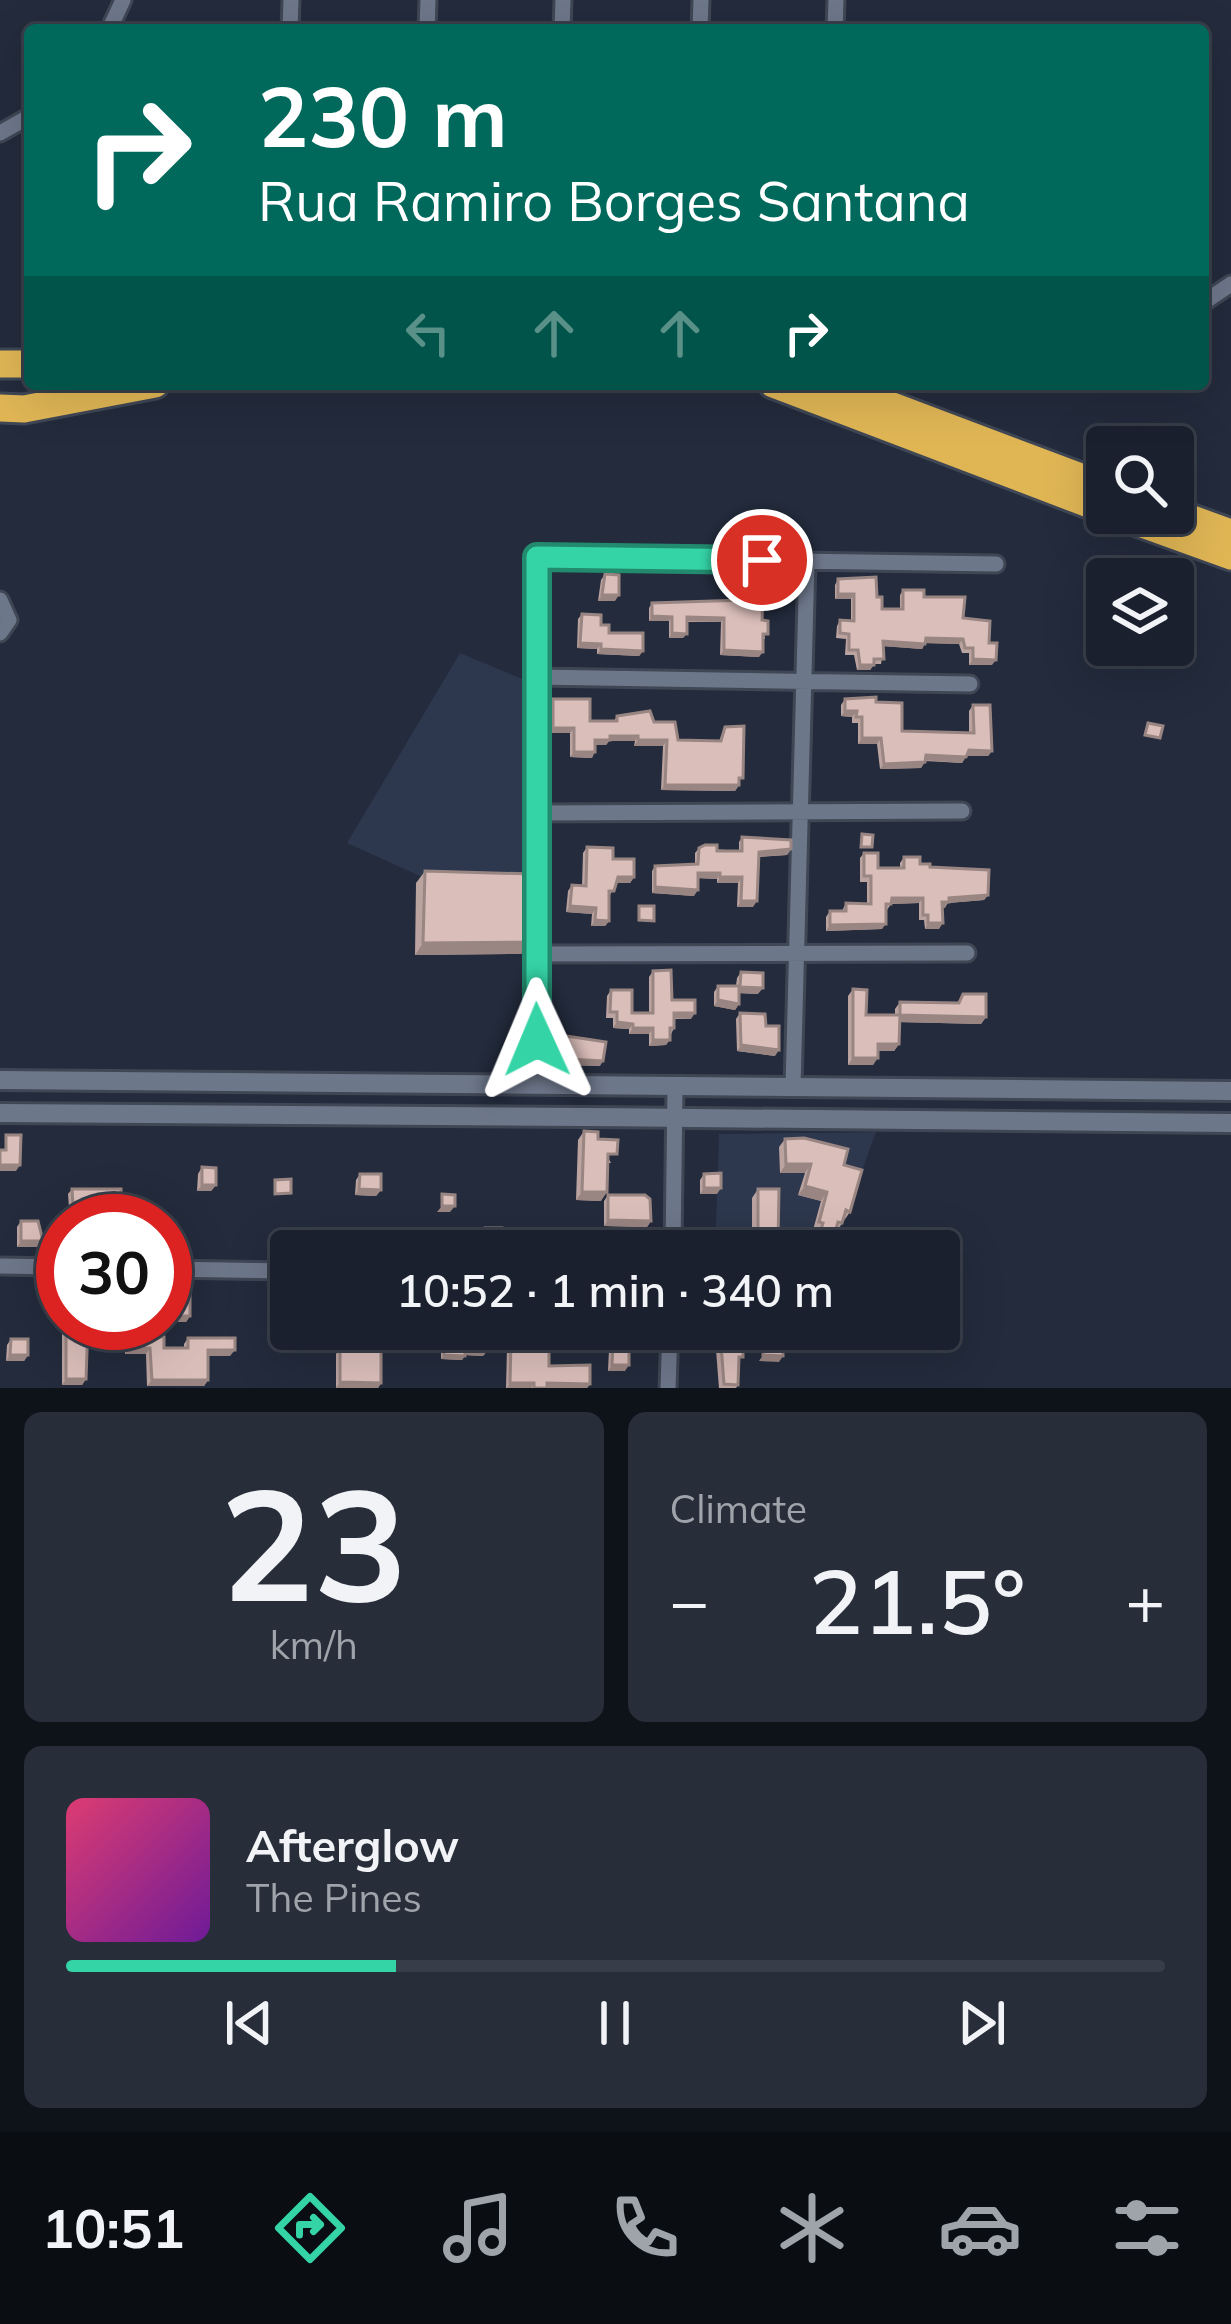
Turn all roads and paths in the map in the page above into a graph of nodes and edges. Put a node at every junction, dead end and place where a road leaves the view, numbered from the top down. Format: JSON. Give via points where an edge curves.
{"nodes":[{"id":1,"x":125,"y":390,"type":"edge"},
{"id":2,"x":789,"y":390,"type":"edge"},
{"id":3,"x":850,"y":390,"type":"edge"},
{"id":4,"x":0,"y":408,"type":"edge"},
{"id":5,"x":1086,"y":479,"type":"edge"},
{"id":6,"x":1086,"y":503,"type":"edge"},
{"id":7,"x":1194,"y":520,"type":"edge"},
{"id":8,"x":1231,"y":533,"type":"edge"},
{"id":9,"x":1170,"y":534,"type":"edge"},
{"id":10,"x":1231,"y":556,"type":"edge"},
{"id":11,"x":807,"y":561,"type":"junction"},
{"id":12,"x":996,"y":564,"type":"dead end"},
{"id":13,"x":0,"y":600,"type":"edge"},
{"id":14,"x":0,"y":634,"type":"edge"},
{"id":15,"x":536,"y":677,"type":"junction"},
{"id":16,"x":802,"y":682,"type":"junction"},
{"id":17,"x":970,"y":684,"type":"dead end"},
{"id":18,"x":799,"y":810,"type":"junction"},
{"id":19,"x":962,"y":811,"type":"dead end"},
{"id":20,"x":536,"y":813,"type":"junction"},
{"id":21,"x":796,"y":952,"type":"junction"},
{"id":22,"x":968,"y":953,"type":"dead end"},
{"id":23,"x":536,"y":954,"type":"junction"},
{"id":24,"x":0,"y":1080,"type":"edge"},
{"id":25,"x":538,"y":1084,"type":"junction"},
{"id":26,"x":674,"y":1086,"type":"junction"},
{"id":27,"x":793,"y":1087,"type":"junction"},
{"id":28,"x":1032,"y":1089,"type":"junction"},
{"id":29,"x":1231,"y":1091,"type":"edge"},
{"id":30,"x":0,"y":1113,"type":"edge"},
{"id":31,"x":674,"y":1115,"type":"junction"},
{"id":32,"x":538,"y":1119,"type":"junction"},
{"id":33,"x":1031,"y":1120,"type":"junction"},
{"id":34,"x":1231,"y":1123,"type":"edge"},
{"id":35,"x":673,"y":1230,"type":"edge"},
{"id":36,"x":0,"y":1266,"type":"edge"},
{"id":37,"x":36,"y":1267,"type":"edge"},
{"id":38,"x":192,"y":1269,"type":"edge"},
{"id":39,"x":270,"y":1271,"type":"edge"},
{"id":40,"x":669,"y":1350,"type":"edge"},
{"id":41,"x":668,"y":1388,"type":"edge"}],
"edges":[{"from":1,"to":4,"type":"highway"},
{"from":2,"to":6,"type":"highway"},
{"from":3,"to":5,"type":"highway"},
{"from":7,"to":8,"type":"highway"},
{"from":9,"to":10,"type":"highway"},
{"from":11,"to":12,"type":"street"},
{"from":11,"to":15,"type":"street","via":[[537,557]]},
{"from":11,"to":16,"type":"street"},
{"from":13,"to":14,"type":"street","via":[[9,620]]},
{"from":15,"to":16,"type":"street"},
{"from":15,"to":20,"type":"street"},
{"from":16,"to":17,"type":"street"},
{"from":16,"to":18,"type":"street"},
{"from":18,"to":19,"type":"street"},
{"from":18,"to":20,"type":"street"},
{"from":18,"to":21,"type":"street"},
{"from":20,"to":23,"type":"street"},
{"from":21,"to":22,"type":"street"},
{"from":21,"to":23,"type":"street"},
{"from":21,"to":27,"type":"street"},
{"from":23,"to":25,"type":"street"},
{"from":24,"to":25,"type":"street"},
{"from":25,"to":26,"type":"street"},
{"from":25,"to":32,"type":"street"},
{"from":26,"to":27,"type":"street"},
{"from":26,"to":31,"type":"street"},
{"from":27,"to":28,"type":"street"},
{"from":28,"to":29,"type":"street"},
{"from":28,"to":33,"type":"street"},
{"from":30,"to":32,"type":"street"},
{"from":31,"to":32,"type":"street"},
{"from":31,"to":33,"type":"street"},
{"from":31,"to":35,"type":"street"},
{"from":33,"to":34,"type":"street"},
{"from":36,"to":37,"type":"street"},
{"from":38,"to":39,"type":"street"},
{"from":40,"to":41,"type":"street"}]}
